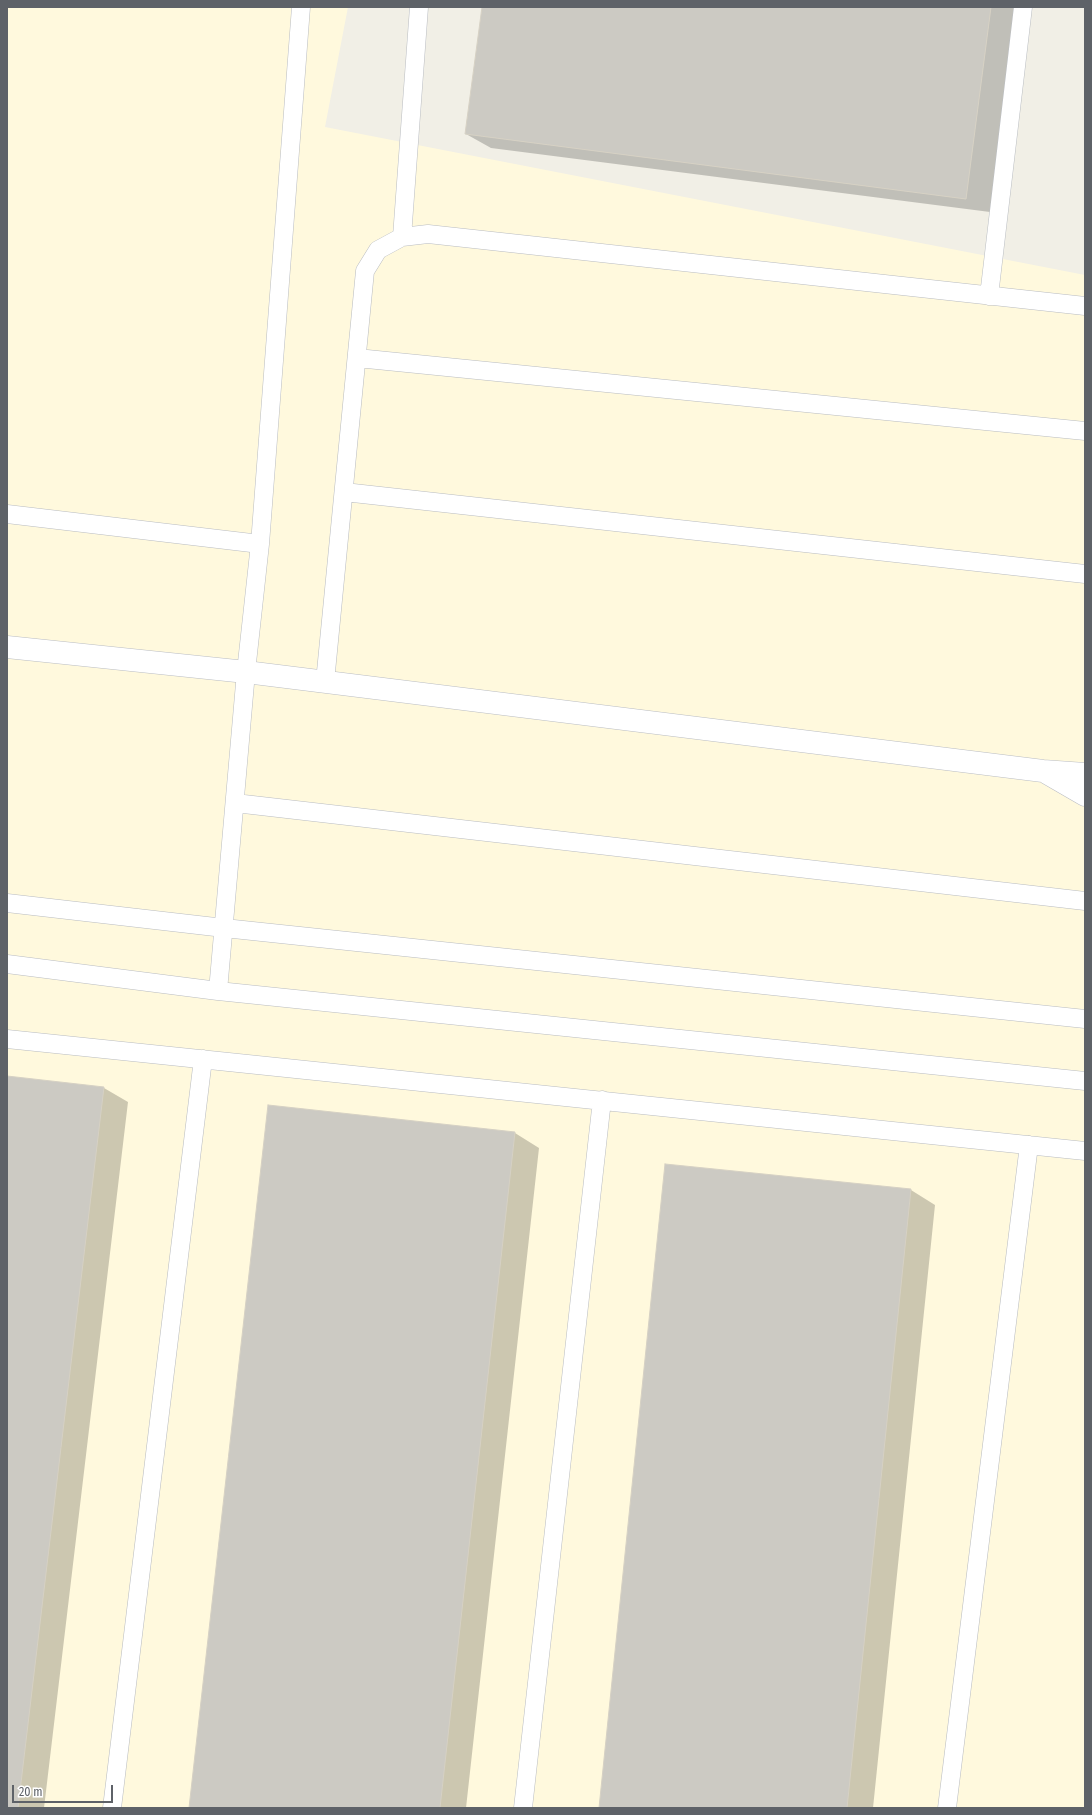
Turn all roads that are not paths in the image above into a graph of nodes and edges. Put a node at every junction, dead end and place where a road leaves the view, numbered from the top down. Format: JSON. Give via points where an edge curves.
{"nodes":[{"id":1,"x":301,"y":7,"type":"edge"},
{"id":2,"x":419,"y":7,"type":"edge"},
{"id":3,"x":1023,"y":7,"type":"edge"},
{"id":4,"x":402,"y":237,"type":"junction"},
{"id":5,"x":989,"y":296,"type":"junction"},
{"id":6,"x":1085,"y":306,"type":"edge"},
{"id":7,"x":357,"y":358,"type":"junction"},
{"id":8,"x":1085,"y":431,"type":"edge"},
{"id":9,"x":344,"y":492,"type":"junction"},
{"id":10,"x":7,"y":514,"type":"edge"},
{"id":11,"x":260,"y":544,"type":"junction"},
{"id":12,"x":1085,"y":574,"type":"edge"},
{"id":13,"x":7,"y":647,"type":"edge"},
{"id":14,"x":246,"y":672,"type":"junction"},
{"id":15,"x":325,"y":682,"type":"junction"},
{"id":16,"x":1043,"y":770,"type":"junction"},
{"id":17,"x":1085,"y":774,"type":"edge"},
{"id":18,"x":1085,"y":796,"type":"edge"},
{"id":19,"x":235,"y":804,"type":"junction"},
{"id":20,"x":1085,"y":901,"type":"edge"},
{"id":21,"x":7,"y":903,"type":"edge"},
{"id":22,"x":224,"y":928,"type":"junction"},
{"id":23,"x":7,"y":964,"type":"edge"},
{"id":24,"x":218,"y":991,"type":"junction"},
{"id":25,"x":1085,"y":1019,"type":"edge"},
{"id":26,"x":7,"y":1040,"type":"edge"},
{"id":27,"x":203,"y":1059,"type":"junction"},
{"id":28,"x":1085,"y":1081,"type":"edge"},
{"id":29,"x":602,"y":1100,"type":"junction"},
{"id":30,"x":1029,"y":1145,"type":"junction"},
{"id":31,"x":1085,"y":1150,"type":"edge"},
{"id":32,"x":112,"y":1808,"type":"edge"},
{"id":33,"x":523,"y":1808,"type":"edge"},
{"id":34,"x":947,"y":1808,"type":"edge"}],
"edges":[{"from":1,"to":11,"type":"lane"},
{"from":2,"to":4,"type":"lane"},
{"from":3,"to":5,"type":"lane"},
{"from":4,"to":5,"type":"lane","via":[[428,234]]},
{"from":4,"to":7,"type":"lane","via":[[378,250],[365,271]]},
{"from":5,"to":6,"type":"lane"},
{"from":7,"to":8,"type":"lane"},
{"from":7,"to":9,"type":"lane"},
{"from":9,"to":12,"type":"lane"},
{"from":9,"to":15,"type":"lane"},
{"from":10,"to":11,"type":"lane"},
{"from":11,"to":14,"type":"lane"},
{"from":13,"to":14,"type":"street"},
{"from":14,"to":15,"type":"street"},
{"from":14,"to":19,"type":"lane"},
{"from":15,"to":16,"type":"street"},
{"from":16,"to":17,"type":"street"},
{"from":16,"to":18,"type":"street"},
{"from":19,"to":20,"type":"lane"},
{"from":19,"to":22,"type":"lane"},
{"from":21,"to":22,"type":"lane"},
{"from":22,"to":24,"type":"lane"},
{"from":22,"to":25,"type":"lane"},
{"from":23,"to":24,"type":"lane"},
{"from":24,"to":28,"type":"lane"},
{"from":26,"to":27,"type":"lane"},
{"from":27,"to":29,"type":"lane"},
{"from":27,"to":32,"type":"lane"},
{"from":29,"to":30,"type":"lane"},
{"from":29,"to":33,"type":"lane"},
{"from":30,"to":31,"type":"lane"},
{"from":30,"to":34,"type":"lane"}]}
